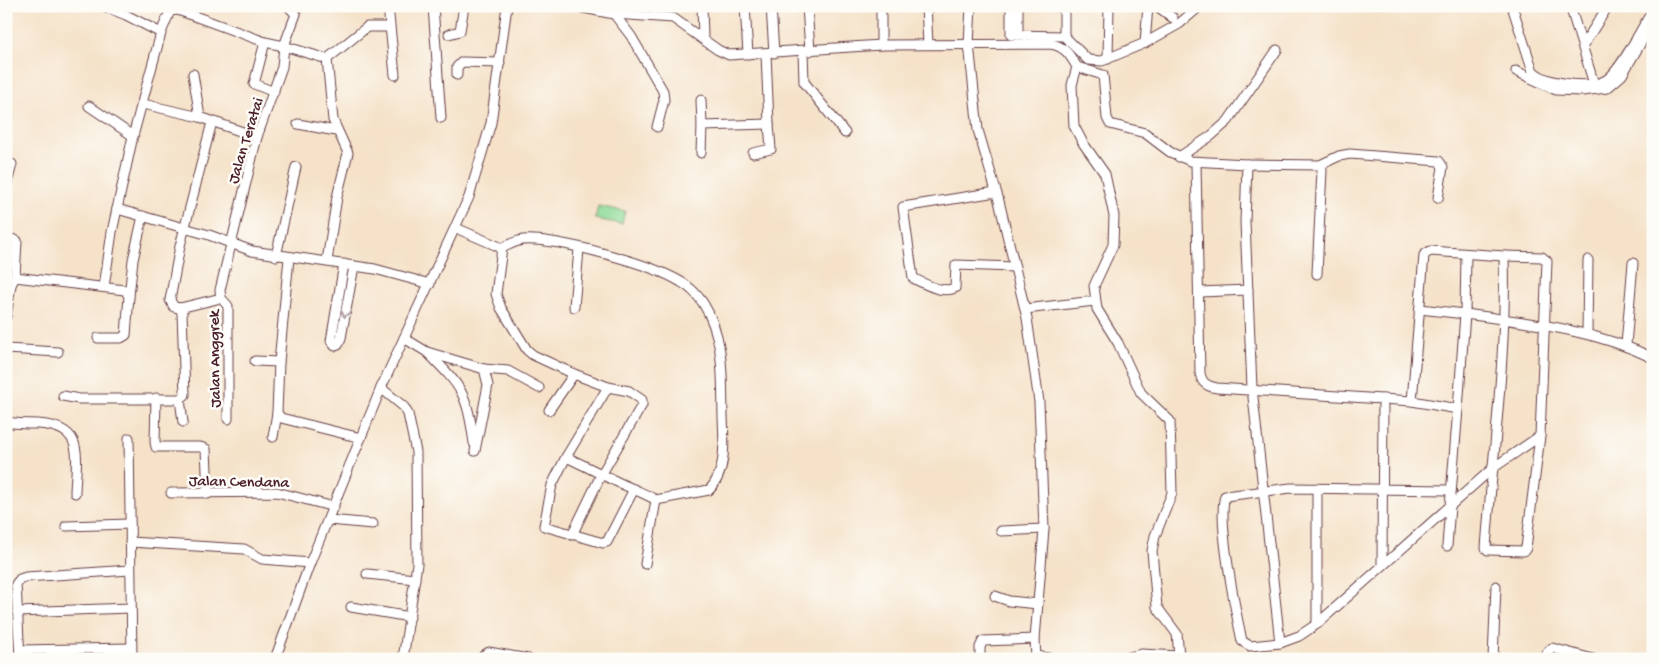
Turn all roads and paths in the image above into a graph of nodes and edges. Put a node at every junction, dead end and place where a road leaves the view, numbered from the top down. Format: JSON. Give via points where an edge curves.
{"nodes":[{"id":1,"x":103,"y":6,"type":"edge"},
{"id":2,"x":288,"y":6,"type":"edge"},
{"id":3,"x":388,"y":6,"type":"edge"},
{"id":4,"x":433,"y":6,"type":"edge"},
{"id":5,"x":464,"y":6,"type":"edge"},
{"id":6,"x":507,"y":6,"type":"edge"},
{"id":7,"x":573,"y":6,"type":"edge"},
{"id":8,"x":702,"y":6,"type":"edge"},
{"id":9,"x":745,"y":6,"type":"edge"},
{"id":10,"x":771,"y":6,"type":"edge"},
{"id":11,"x":807,"y":6,"type":"edge"},
{"id":12,"x":882,"y":6,"type":"edge"},
{"id":13,"x":926,"y":6,"type":"edge"},
{"id":14,"x":971,"y":6,"type":"edge"},
{"id":15,"x":1011,"y":6,"type":"edge"},
{"id":16,"x":1018,"y":6,"type":"edge"},
{"id":17,"x":1064,"y":6,"type":"edge"},
{"id":18,"x":1109,"y":6,"type":"edge"},
{"id":19,"x":1148,"y":6,"type":"edge"},
{"id":20,"x":1158,"y":6,"type":"edge"},
{"id":21,"x":1200,"y":6,"type":"edge"},
{"id":22,"x":1512,"y":6,"type":"edge"},
{"id":23,"x":1570,"y":6,"type":"edge"},
{"id":24,"x":1608,"y":6,"type":"edge"},
{"id":25,"x":179,"y":8,"type":"edge"},
{"id":26,"x":127,"y":10,"type":"edge"},
{"id":27,"x":1653,"y":10,"type":"edge"},
{"id":28,"x":614,"y":14,"type":"junction"},
{"id":29,"x":1173,"y":18,"type":"dead end"},
{"id":30,"x":1653,"y":22,"type":"edge"},
{"id":31,"x":389,"y":27,"type":"junction"},
{"id":32,"x":161,"y":33,"type":"junction"},
{"id":33,"x":449,"y":34,"type":"dead end"},
{"id":34,"x":1014,"y":35,"type":"junction"},
{"id":35,"x":1064,"y":36,"type":"junction"},
{"id":36,"x":703,"y":37,"type":"junction"},
{"id":37,"x":265,"y":42,"type":"junction"},
{"id":38,"x":1145,"y":42,"type":"junction"},
{"id":39,"x":928,"y":44,"type":"junction"},
{"id":40,"x":969,"y":44,"type":"junction"},
{"id":41,"x":1584,"y":44,"type":"junction"},
{"id":42,"x":881,"y":45,"type":"junction"},
{"id":43,"x":284,"y":46,"type":"junction"},
{"id":44,"x":1277,"y":50,"type":"dead end"},
{"id":45,"x":806,"y":51,"type":"junction"},
{"id":46,"x":770,"y":53,"type":"junction"},
{"id":47,"x":748,"y":54,"type":"junction"},
{"id":48,"x":328,"y":59,"type":"junction"},
{"id":49,"x":1108,"y":59,"type":"junction"},
{"id":50,"x":500,"y":63,"type":"junction"},
{"id":51,"x":1077,"y":67,"type":"junction"},
{"id":52,"x":1516,"y":72,"type":"dead end"},
{"id":53,"x":193,"y":74,"type":"dead end"},
{"id":54,"x":395,"y":75,"type":"dead end"},
{"id":55,"x":457,"y":75,"type":"dead end"},
{"id":56,"x":1594,"y":84,"type":"junction"},
{"id":57,"x":274,"y":92,"type":"junction"},
{"id":58,"x":701,"y":100,"type":"dead end"},
{"id":59,"x":143,"y":104,"type":"junction"},
{"id":60,"x":89,"y":106,"type":"dead end"},
{"id":61,"x":200,"y":117,"type":"junction"},
{"id":62,"x":441,"y":118,"type":"dead end"},
{"id":63,"x":212,"y":122,"type":"junction"},
{"id":64,"x":298,"y":124,"type":"dead end"},
{"id":65,"x":769,"y":124,"type":"junction"},
{"id":66,"x":702,"y":126,"type":"junction"},
{"id":67,"x":657,"y":127,"type":"dead end"},
{"id":68,"x":336,"y":130,"type":"junction"},
{"id":69,"x":845,"y":133,"type":"dead end"},
{"id":70,"x":133,"y":136,"type":"junction"},
{"id":71,"x":257,"y":138,"type":"junction"},
{"id":72,"x":701,"y":153,"type":"dead end"},
{"id":73,"x":753,"y":153,"type":"dead end"},
{"id":74,"x":1179,"y":157,"type":"junction"},
{"id":75,"x":1196,"y":163,"type":"junction"},
{"id":76,"x":12,"y":164,"type":"dead end"},
{"id":77,"x":1247,"y":164,"type":"junction"},
{"id":78,"x":1320,"y":165,"type":"junction"},
{"id":79,"x":296,"y":167,"type":"dead end"},
{"id":80,"x":6,"y":187,"type":"edge"},
{"id":81,"x":996,"y":192,"type":"junction"},
{"id":82,"x":1438,"y":198,"type":"dead end"},
{"id":83,"x":117,"y":210,"type":"junction"},
{"id":84,"x":143,"y":216,"type":"junction"},
{"id":85,"x":186,"y":228,"type":"junction"},
{"id":86,"x":456,"y":228,"type":"junction"},
{"id":87,"x":6,"y":237,"type":"edge"},
{"id":88,"x":231,"y":243,"type":"junction"},
{"id":89,"x":502,"y":248,"type":"junction"},
{"id":90,"x":579,"y":249,"type":"junction"},
{"id":91,"x":1466,"y":254,"type":"junction"},
{"id":92,"x":276,"y":256,"type":"junction"},
{"id":93,"x":1504,"y":256,"type":"junction"},
{"id":94,"x":289,"y":258,"type":"junction"},
{"id":95,"x":1588,"y":260,"type":"dead end"},
{"id":96,"x":327,"y":261,"type":"junction"},
{"id":97,"x":1633,"y":263,"type":"dead end"},
{"id":98,"x":344,"y":264,"type":"junction"},
{"id":99,"x":354,"y":266,"type":"junction"},
{"id":100,"x":1014,"y":267,"type":"junction"},
{"id":101,"x":1316,"y":274,"type":"dead end"},
{"id":102,"x":15,"y":277,"type":"junction"},
{"id":103,"x":346,"y":281,"type":"junction"},
{"id":104,"x":430,"y":284,"type":"junction"},
{"id":105,"x":104,"y":287,"type":"junction"},
{"id":106,"x":1248,"y":290,"type":"junction"},
{"id":107,"x":1200,"y":292,"type":"junction"},
{"id":108,"x":129,"y":296,"type":"junction"},
{"id":109,"x":221,"y":298,"type":"junction"},
{"id":110,"x":1095,"y":301,"type":"junction"},
{"id":111,"x":574,"y":307,"type":"dead end"},
{"id":112,"x":180,"y":308,"type":"junction"},
{"id":113,"x":1025,"y":309,"type":"junction"},
{"id":114,"x":1420,"y":309,"type":"junction"},
{"id":115,"x":1465,"y":314,"type":"junction"},
{"id":116,"x":6,"y":317,"type":"edge"},
{"id":117,"x":1504,"y":319,"type":"junction"},
{"id":118,"x":1546,"y":326,"type":"junction"},
{"id":119,"x":1587,"y":333,"type":"junction"},
{"id":120,"x":98,"y":338,"type":"dead end"},
{"id":121,"x":404,"y":338,"type":"junction"},
{"id":122,"x":1626,"y":345,"type":"junction"},
{"id":123,"x":6,"y":349,"type":"edge"},
{"id":124,"x":58,"y":352,"type":"dead end"},
{"id":125,"x":427,"y":352,"type":"junction"},
{"id":126,"x":1653,"y":358,"type":"edge"},
{"id":127,"x":255,"y":360,"type":"dead end"},
{"id":128,"x":279,"y":362,"type":"junction"},
{"id":129,"x":484,"y":369,"type":"junction"},
{"id":130,"x":574,"y":374,"type":"junction"},
{"id":131,"x":608,"y":387,"type":"junction"},
{"id":132,"x":381,"y":388,"type":"junction"},
{"id":133,"x":539,"y":388,"type":"dead end"},
{"id":134,"x":1252,"y":388,"type":"junction"},
{"id":135,"x":63,"y":396,"type":"dead end"},
{"id":136,"x":156,"y":398,"type":"junction"},
{"id":137,"x":180,"y":399,"type":"junction"},
{"id":138,"x":1383,"y":399,"type":"junction"},
{"id":139,"x":1412,"y":401,"type":"junction"},
{"id":140,"x":1458,"y":408,"type":"junction"},
{"id":141,"x":549,"y":410,"type":"dead end"},
{"id":142,"x":277,"y":413,"type":"junction"},
{"id":143,"x":228,"y":419,"type":"dead end"},
{"id":144,"x":6,"y":422,"type":"edge"},
{"id":145,"x":183,"y":422,"type":"dead end"},
{"id":146,"x":1540,"y":436,"type":"junction"},
{"id":147,"x":273,"y":437,"type":"dead end"},
{"id":148,"x":129,"y":438,"type":"dead end"},
{"id":149,"x":361,"y":438,"type":"junction"},
{"id":150,"x":566,"y":457,"type":"junction"},
{"id":151,"x":1493,"y":468,"type":"junction"},
{"id":152,"x":601,"y":474,"type":"junction"},
{"id":153,"x":1317,"y":488,"type":"junction"},
{"id":154,"x":634,"y":489,"type":"junction"},
{"id":155,"x":1262,"y":490,"type":"junction"},
{"id":156,"x":1381,"y":490,"type":"junction"},
{"id":157,"x":1450,"y":490,"type":"junction"},
{"id":158,"x":75,"y":493,"type":"dead end"},
{"id":159,"x":171,"y":493,"type":"dead end"},
{"id":160,"x":208,"y":494,"type":"junction"},
{"id":161,"x":656,"y":500,"type":"junction"},
{"id":162,"x":334,"y":506,"type":"junction"},
{"id":163,"x":1450,"y":506,"type":"junction"},
{"id":164,"x":329,"y":520,"type":"junction"},
{"id":165,"x":130,"y":524,"type":"junction"},
{"id":166,"x":373,"y":524,"type":"dead end"},
{"id":167,"x":66,"y":526,"type":"dead end"},
{"id":168,"x":1044,"y":529,"type":"junction"},
{"id":169,"x":1001,"y":531,"type":"dead end"},
{"id":170,"x":572,"y":535,"type":"junction"},
{"id":171,"x":130,"y":542,"type":"junction"},
{"id":172,"x":1447,"y":546,"type":"dead end"},
{"id":173,"x":310,"y":562,"type":"junction"},
{"id":174,"x":645,"y":564,"type":"dead end"},
{"id":175,"x":1382,"y":565,"type":"junction"},
{"id":176,"x":130,"y":570,"type":"junction"},
{"id":177,"x":367,"y":574,"type":"dead end"},
{"id":178,"x":415,"y":579,"type":"junction"},
{"id":179,"x":1496,"y":586,"type":"dead end"},
{"id":180,"x":995,"y":596,"type":"dead end"},
{"id":181,"x":1038,"y":604,"type":"junction"},
{"id":182,"x":351,"y":607,"type":"dead end"},
{"id":183,"x":131,"y":608,"type":"junction"},
{"id":184,"x":17,"y":612,"type":"junction"},
{"id":185,"x":410,"y":617,"type":"junction"},
{"id":186,"x":1317,"y":624,"type":"junction"},
{"id":187,"x":1035,"y":638,"type":"junction"},
{"id":188,"x":1280,"y":643,"type":"junction"},
{"id":189,"x":132,"y":648,"type":"junction"},
{"id":190,"x":20,"y":654,"type":"edge"},
{"id":191,"x":1036,"y":657,"type":"edge"},
{"id":192,"x":1180,"y":658,"type":"edge"},
{"id":193,"x":132,"y":659,"type":"edge"},
{"id":194,"x":275,"y":659,"type":"edge"},
{"id":195,"x":403,"y":659,"type":"edge"},
{"id":196,"x":483,"y":659,"type":"edge"},
{"id":197,"x":528,"y":659,"type":"edge"},
{"id":198,"x":980,"y":659,"type":"edge"},
{"id":199,"x":1054,"y":659,"type":"edge"},
{"id":200,"x":1122,"y":659,"type":"edge"},
{"id":201,"x":1493,"y":659,"type":"edge"},
{"id":202,"x":1545,"y":659,"type":"edge"},
{"id":203,"x":1593,"y":659,"type":"edge"}],
"edges":[{"from":1,"to":26,"type":"street"},
{"from":2,"to":43,"type":"street","name":"Jalan Teratai","via":[[296,14]]},
{"from":3,"to":31,"type":"street"},
{"from":4,"to":62,"type":"street"},
{"from":5,"to":33,"type":"street","via":[[460,31]]},
{"from":6,"to":50,"type":"street"},
{"from":7,"to":28,"type":"street"},
{"from":8,"to":36,"type":"street"},
{"from":9,"to":47,"type":"street"},
{"from":10,"to":46,"type":"street"},
{"from":11,"to":45,"type":"street"},
{"from":12,"to":42,"type":"street"},
{"from":13,"to":39,"type":"street"},
{"from":14,"to":40,"type":"street"},
{"from":15,"to":34,"type":"street"},
{"from":16,"to":34,"type":"street"},
{"from":17,"to":35,"type":"street"},
{"from":18,"to":49,"type":"street"},
{"from":19,"to":38,"type":"street"},
{"from":20,"to":29,"type":"street"},
{"from":21,"to":38,"type":"street","via":[[1179,24]]},
{"from":22,"to":56,"type":"street","via":[[1533,71],[1556,82]]},
{"from":23,"to":41,"type":"street"},
{"from":24,"to":41,"type":"street"},
{"from":25,"to":32,"type":"street","via":[[170,11]]},
{"from":25,"to":37,"type":"street"},
{"from":26,"to":32,"type":"street"},
{"from":27,"to":56,"type":"street","via":[[1613,75]]},
{"from":28,"to":36,"type":"street","via":[[673,18]]},
{"from":28,"to":67,"type":"street","via":[[631,36],[663,91]]},
{"from":30,"to":52,"type":"street","via":[[1622,75],[1607,88],[1556,90]]},
{"from":31,"to":48,"type":"street","via":[[363,29]]},
{"from":31,"to":54,"type":"street"},
{"from":32,"to":59,"type":"street"},
{"from":34,"to":35,"type":"street"},
{"from":35,"to":49,"type":"street","via":[[1088,60]]},
{"from":36,"to":47,"type":"street","via":[[724,54]]},
{"from":37,"to":43,"type":"street"},
{"from":37,"to":57,"type":"street","via":[[254,84]]},
{"from":38,"to":49,"type":"street"},
{"from":39,"to":40,"type":"street"},
{"from":39,"to":42,"type":"street"},
{"from":40,"to":51,"type":"street","via":[[1055,44],[1065,50]]},
{"from":40,"to":81,"type":"street","via":[[978,130]]},
{"from":41,"to":56,"type":"street"},
{"from":42,"to":45,"type":"street"},
{"from":43,"to":48,"type":"street"},
{"from":43,"to":57,"type":"street","name":"Jalan Teratai","via":[[282,67]]},
{"from":44,"to":74,"type":"street","via":[[1228,121]]},
{"from":45,"to":46,"type":"street"},
{"from":45,"to":69,"type":"street","via":[[804,82]]},
{"from":46,"to":47,"type":"street"},
{"from":46,"to":65,"type":"street"},
{"from":48,"to":68,"type":"street"},
{"from":50,"to":55,"type":"street","via":[[462,62],[457,67]]},
{"from":50,"to":86,"type":"street","via":[[484,150]]},
{"from":51,"to":74,"type":"street","via":[[1103,75],[1110,124],[1145,133]]},
{"from":51,"to":110,"type":"street","via":[[1072,84],[1074,126],[1105,174],[1114,216],[1113,245],[1096,278]]},
{"from":53,"to":61,"type":"street"},
{"from":57,"to":71,"type":"street","name":"Jalan Teratai"},
{"from":58,"to":66,"type":"street"},
{"from":59,"to":61,"type":"street"},
{"from":59,"to":70,"type":"street"},
{"from":60,"to":70,"type":"street"},
{"from":61,"to":63,"type":"street"},
{"from":63,"to":71,"type":"street"},
{"from":63,"to":85,"type":"street"},
{"from":64,"to":68,"type":"street"},
{"from":65,"to":66,"type":"street"},
{"from":65,"to":73,"type":"street","via":[[771,149]]},
{"from":66,"to":72,"type":"street"},
{"from":68,"to":96,"type":"street","via":[[348,153]]},
{"from":70,"to":83,"type":"street"},
{"from":71,"to":88,"type":"street","name":"Jalan Teratai"},
{"from":74,"to":75,"type":"street"},
{"from":75,"to":77,"type":"street"},
{"from":75,"to":107,"type":"street"},
{"from":76,"to":80,"type":"street"},
{"from":77,"to":78,"type":"street"},
{"from":77,"to":106,"type":"street"},
{"from":78,"to":82,"type":"street","via":[[1350,154],[1438,161],[1442,166]]},
{"from":78,"to":101,"type":"street"},
{"from":79,"to":92,"type":"street"},
{"from":81,"to":100,"type":"street"},
{"from":81,"to":100,"type":"street","via":[[903,206],[913,278],[934,288],[948,290],[955,288],[956,265]]},
{"from":83,"to":84,"type":"street"},
{"from":83,"to":105,"type":"street"},
{"from":84,"to":85,"type":"street"},
{"from":84,"to":108,"type":"street"},
{"from":85,"to":88,"type":"street"},
{"from":85,"to":112,"type":"street","via":[[170,300],[174,307]]},
{"from":86,"to":89,"type":"street"},
{"from":86,"to":104,"type":"street"},
{"from":87,"to":102,"type":"street","via":[[17,241]]},
{"from":88,"to":92,"type":"street"},
{"from":88,"to":109,"type":"street","name":"Jalan Anggrek"},
{"from":89,"to":90,"type":"street","via":[[523,240]]},
{"from":89,"to":130,"type":"street","via":[[496,287],[501,308],[533,355]]},
{"from":90,"to":111,"type":"street"},
{"from":90,"to":161,"type":"street","via":[[624,259],[680,281],[694,290],[719,340],[724,443],[715,484],[709,490]]},
{"from":91,"to":93,"type":"street"},
{"from":91,"to":114,"type":"street","via":[[1430,251],[1424,255]]},
{"from":91,"to":115,"type":"street"},
{"from":92,"to":94,"type":"street"},
{"from":93,"to":117,"type":"street"},
{"from":93,"to":118,"type":"street","via":[[1546,258]]},
{"from":94,"to":96,"type":"street"},
{"from":94,"to":128,"type":"street"},
{"from":95,"to":119,"type":"street"},
{"from":96,"to":98,"type":"street"},
{"from":97,"to":122,"type":"street"},
{"from":98,"to":99,"type":"street"},
{"from":98,"to":103,"type":"street"},
{"from":99,"to":103,"type":"street"},
{"from":99,"to":104,"type":"street"},
{"from":100,"to":113,"type":"street"},
{"from":102,"to":105,"type":"street"},
{"from":102,"to":116,"type":"street"},
{"from":103,"to":103,"type":"street","one_way":true,"via":[[342,338],[335,346],[331,341]]},
{"from":104,"to":121,"type":"street"},
{"from":105,"to":108,"type":"street","via":[[125,290]]},
{"from":106,"to":107,"type":"street"},
{"from":106,"to":134,"type":"street"},
{"from":107,"to":134,"type":"street","via":[[1201,381],[1210,387]]},
{"from":108,"to":120,"type":"street","via":[[126,335]]},
{"from":109,"to":112,"type":"street"},
{"from":109,"to":143,"type":"street","name":"Jalan Anggrek","via":[[228,306]]},
{"from":110,"to":113,"type":"street"},
{"from":110,"to":192,"type":"street","via":[[1141,393],[1170,421],[1172,494],[1152,551],[1157,607],[1177,634]]},
{"from":112,"to":137,"type":"street","via":[[185,395]]},
{"from":113,"to":168,"type":"street","via":[[1039,402]]},
{"from":114,"to":115,"type":"street"},
{"from":114,"to":139,"type":"street"},
{"from":115,"to":117,"type":"street"},
{"from":115,"to":140,"type":"street"},
{"from":117,"to":118,"type":"street"},
{"from":117,"to":151,"type":"street"},
{"from":118,"to":119,"type":"street"},
{"from":118,"to":146,"type":"street"},
{"from":119,"to":122,"type":"street"},
{"from":121,"to":125,"type":"street"},
{"from":121,"to":132,"type":"street"},
{"from":122,"to":126,"type":"street"},
{"from":123,"to":124,"type":"street"},
{"from":125,"to":129,"type":"street"},
{"from":125,"to":129,"type":"street","via":[[461,389],[469,407],[475,451],[488,385]]},
{"from":127,"to":128,"type":"street"},
{"from":128,"to":142,"type":"street"},
{"from":129,"to":133,"type":"street","via":[[508,371]]},
{"from":130,"to":131,"type":"street"},
{"from":130,"to":141,"type":"street"},
{"from":131,"to":150,"type":"street"},
{"from":131,"to":152,"type":"street","via":[[639,396],[642,405]]},
{"from":132,"to":149,"type":"street"},
{"from":132,"to":178,"type":"street","via":[[404,407],[412,424],[417,550]]},
{"from":134,"to":138,"type":"street"},
{"from":134,"to":155,"type":"street"},
{"from":135,"to":136,"type":"street","via":[[79,399]]},
{"from":136,"to":137,"type":"street"},
{"from":136,"to":160,"type":"street","via":[[156,447],[200,447],[206,450]]},
{"from":137,"to":145,"type":"street"},
{"from":138,"to":139,"type":"street"},
{"from":138,"to":156,"type":"street"},
{"from":139,"to":140,"type":"street"},
{"from":140,"to":157,"type":"street"},
{"from":142,"to":147,"type":"street"},
{"from":142,"to":149,"type":"street","via":[[281,418]]},
{"from":144,"to":158,"type":"street","via":[[54,426],[70,435],[76,443]]},
{"from":146,"to":151,"type":"street"},
{"from":146,"to":151,"type":"street","via":[[1525,550],[1487,550]]},
{"from":148,"to":165,"type":"street"},
{"from":149,"to":162,"type":"street"},
{"from":150,"to":152,"type":"street"},
{"from":150,"to":170,"type":"street","via":[[552,484],[544,526]]},
{"from":151,"to":163,"type":"street"},
{"from":152,"to":154,"type":"street"},
{"from":152,"to":170,"type":"street"},
{"from":153,"to":155,"type":"street"},
{"from":153,"to":156,"type":"street"},
{"from":153,"to":186,"type":"street"},
{"from":154,"to":161,"type":"street"},
{"from":154,"to":170,"type":"street","via":[[607,542]]},
{"from":155,"to":188,"type":"street"},
{"from":155,"to":188,"type":"street","via":[[1225,496],[1226,538],[1242,641],[1250,646]]},
{"from":156,"to":157,"type":"street"},
{"from":156,"to":175,"type":"street"},
{"from":157,"to":163,"type":"street"},
{"from":159,"to":160,"type":"street","name":"Jalan Cendana"},
{"from":160,"to":162,"type":"street","name":"Jalan Cendana","via":[[277,492]]},
{"from":161,"to":174,"type":"street"},
{"from":162,"to":164,"type":"street"},
{"from":163,"to":172,"type":"street"},
{"from":163,"to":175,"type":"street"},
{"from":164,"to":166,"type":"street"},
{"from":164,"to":173,"type":"street"},
{"from":165,"to":167,"type":"street"},
{"from":165,"to":171,"type":"street"},
{"from":168,"to":169,"type":"street"},
{"from":168,"to":181,"type":"street"},
{"from":171,"to":173,"type":"street","via":[[244,549],[262,559]]},
{"from":171,"to":176,"type":"street"},
{"from":173,"to":194,"type":"street"},
{"from":175,"to":186,"type":"street"},
{"from":176,"to":183,"type":"street"},
{"from":176,"to":184,"type":"street","via":[[22,578],[16,584]]},
{"from":177,"to":178,"type":"street"},
{"from":178,"to":185,"type":"street"},
{"from":179,"to":201,"type":"street"},
{"from":180,"to":181,"type":"street"},
{"from":181,"to":187,"type":"street"},
{"from":182,"to":185,"type":"street"},
{"from":183,"to":184,"type":"street"},
{"from":183,"to":189,"type":"street"},
{"from":184,"to":190,"type":"street"},
{"from":185,"to":195,"type":"street"},
{"from":186,"to":188,"type":"street"},
{"from":187,"to":191,"type":"street"},
{"from":187,"to":198,"type":"street","via":[[983,640]]},
{"from":189,"to":190,"type":"street"},
{"from":189,"to":193,"type":"street"},
{"from":191,"to":199,"type":"street"},
{"from":192,"to":200,"type":"street","via":[[1141,654]]},
{"from":196,"to":197,"type":"street","via":[[489,652]]},
{"from":202,"to":203,"type":"street","via":[[1552,648]]}]}
